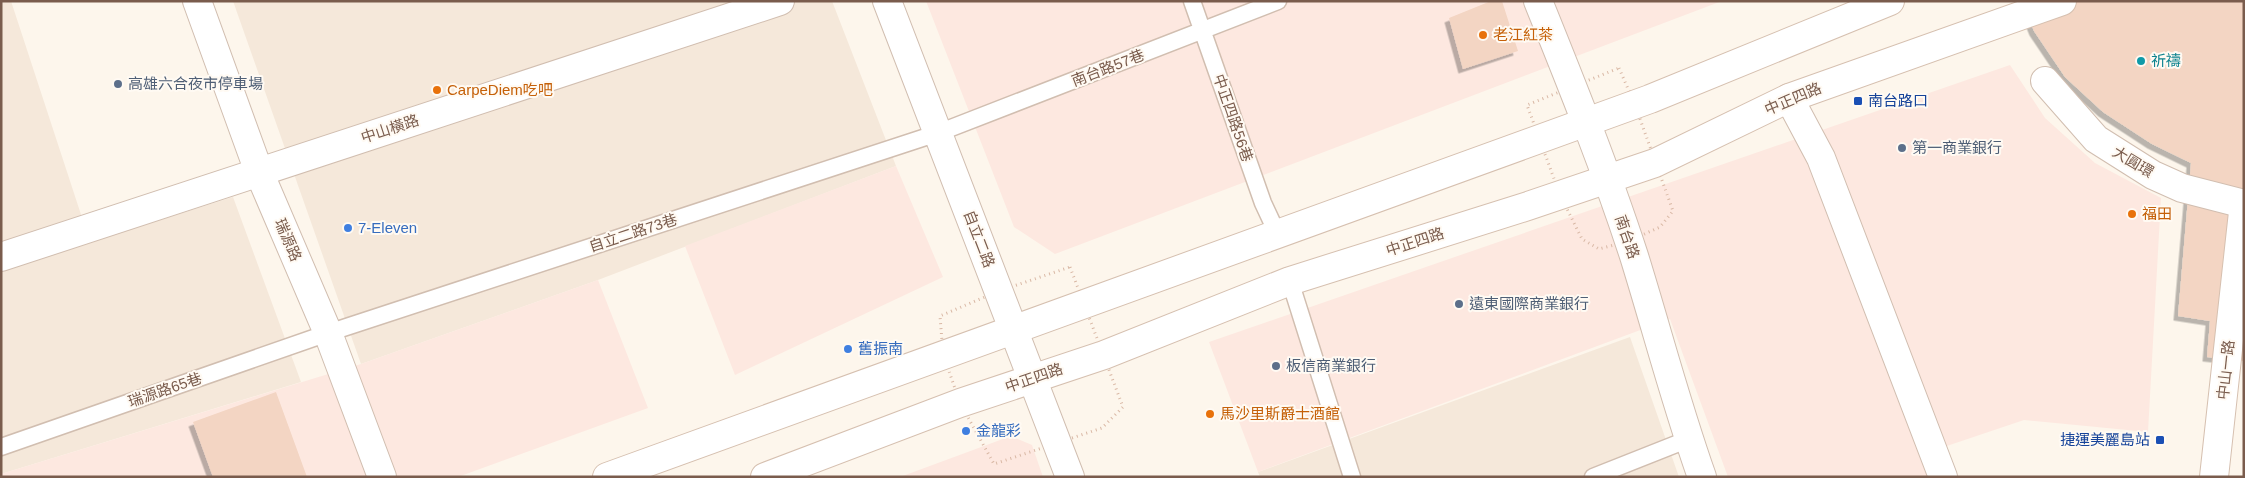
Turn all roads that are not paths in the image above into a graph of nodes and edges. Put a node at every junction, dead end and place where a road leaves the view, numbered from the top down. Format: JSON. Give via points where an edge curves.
{"nodes":[{"id":1,"x":197,"y":1,"type":"edge"},
{"id":2,"x":780,"y":1,"type":"edge"},
{"id":3,"x":887,"y":1,"type":"edge"},
{"id":4,"x":1192,"y":1,"type":"edge"},
{"id":5,"x":1278,"y":1,"type":"edge"},
{"id":6,"x":1538,"y":1,"type":"edge"},
{"id":7,"x":1890,"y":1,"type":"edge"},
{"id":8,"x":2062,"y":1,"type":"edge"},
{"id":9,"x":1202,"y":31,"type":"junction"},
{"id":10,"x":2045,"y":82,"type":"dead end"},
{"id":11,"x":1789,"y":98,"type":"junction"},
{"id":12,"x":1588,"y":122,"type":"junction"},
{"id":13,"x":938,"y":133,"type":"junction"},
{"id":14,"x":259,"y":172,"type":"junction"},
{"id":15,"x":1607,"y":180,"type":"junction"},
{"id":16,"x":2244,"y":204,"type":"edge"},
{"id":17,"x":1276,"y":233,"type":"junction"},
{"id":18,"x":1,"y":258,"type":"edge"},
{"id":19,"x":1290,"y":281,"type":"junction"},
{"id":20,"x":1014,"y":330,"type":"junction"},
{"id":21,"x":328,"y":333,"type":"junction"},
{"id":22,"x":1032,"y":378,"type":"junction"},
{"id":23,"x":1689,"y":439,"type":"junction"},
{"id":24,"x":1,"y":447,"type":"edge"},
{"id":25,"x":382,"y":477,"type":"edge"},
{"id":26,"x":607,"y":477,"type":"edge"},
{"id":27,"x":765,"y":477,"type":"edge"},
{"id":28,"x":1070,"y":477,"type":"edge"},
{"id":29,"x":1352,"y":477,"type":"edge"},
{"id":30,"x":1593,"y":477,"type":"edge"},
{"id":31,"x":1702,"y":477,"type":"edge"},
{"id":32,"x":1943,"y":477,"type":"edge"},
{"id":33,"x":2214,"y":477,"type":"edge"}],
"edges":[{"from":1,"to":14,"type":"street","name":"瑞源路"},
{"from":2,"to":14,"type":"street","name":"中山橫路"},
{"from":3,"to":13,"type":"street","name":"自立二路"},
{"from":4,"to":9,"type":"lane","name":"中正四路56巷"},
{"from":5,"to":9,"type":"lane","name":"南台路57巷"},
{"from":6,"to":12,"type":"street","name":"南台路"},
{"from":7,"to":12,"type":"street"},
{"from":8,"to":11,"type":"street","name":"中正四路"},
{"from":9,"to":13,"type":"lane","name":"南台路57巷"},
{"from":9,"to":17,"type":"lane","name":"中正四路56巷"},
{"from":10,"to":16,"type":"street","name":"大圓環","via":[[2096,139],[2153,175],[2182,188]]},
{"from":11,"to":15,"type":"street","name":"中正四路","via":[[1655,163]]},
{"from":11,"to":32,"type":"street","via":[[1821,158]]},
{"from":12,"to":15,"type":"street","name":"南台路"},
{"from":12,"to":17,"type":"street"},
{"from":13,"to":20,"type":"street","name":"自立二路"},
{"from":13,"to":21,"type":"lane","name":"自立二路73巷"},
{"from":14,"to":18,"type":"street","name":"中山橫路"},
{"from":14,"to":21,"type":"street","name":"瑞源路"},
{"from":15,"to":19,"type":"street","name":"中正四路"},
{"from":15,"to":23,"type":"street","name":"南台路"},
{"from":16,"to":33,"type":"street","name":"中山一路"},
{"from":17,"to":20,"type":"street"},
{"from":19,"to":22,"type":"street","name":"中正四路","via":[[1104,355]]},
{"from":19,"to":29,"type":"lane"},
{"from":20,"to":22,"type":"street","name":"自立二路"},
{"from":20,"to":26,"type":"street"},
{"from":21,"to":24,"type":"lane","name":"瑞源路65巷"},
{"from":21,"to":25,"type":"street","name":"瑞源路"},
{"from":22,"to":27,"type":"street","name":"中正四路"},
{"from":22,"to":28,"type":"street","name":"自立二路"},
{"from":23,"to":30,"type":"lane"},
{"from":23,"to":31,"type":"street","name":"南台路"}]}
